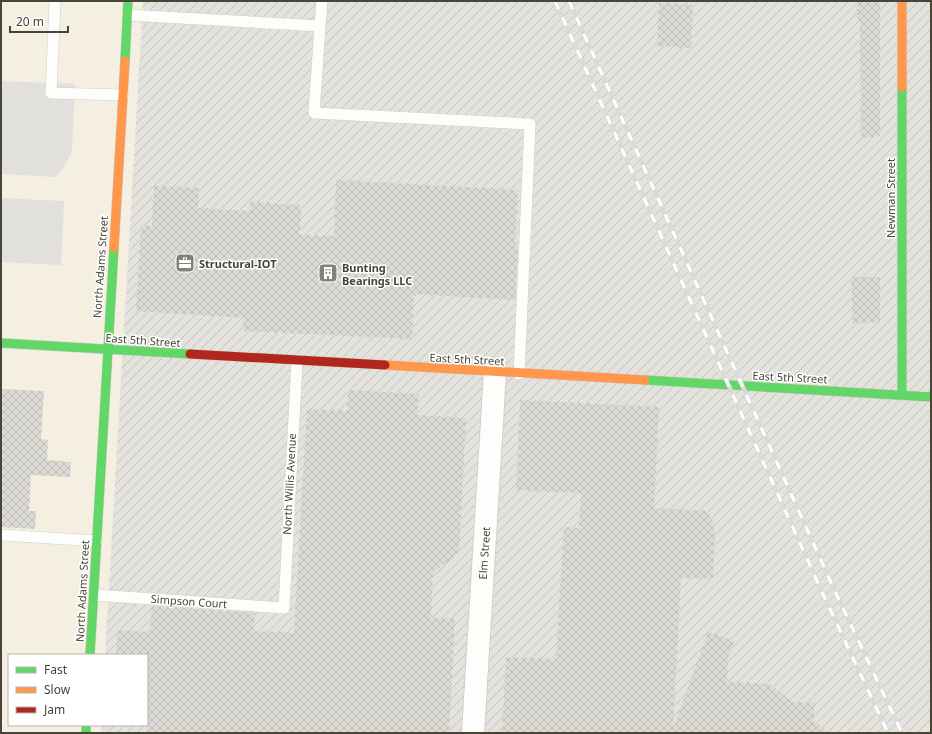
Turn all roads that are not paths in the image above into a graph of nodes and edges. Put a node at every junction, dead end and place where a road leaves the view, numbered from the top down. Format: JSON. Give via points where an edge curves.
{"nodes":[{"id":1,"x":55,"y":1,"type":"edge"},
{"id":2,"x":128,"y":1,"type":"edge"},
{"id":3,"x":322,"y":1,"type":"edge"},
{"id":4,"x":902,"y":1,"type":"edge"},
{"id":5,"x":128,"y":15,"type":"junction"},
{"id":6,"x":320,"y":26,"type":"junction"},
{"id":7,"x":123,"y":95,"type":"junction"},
{"id":8,"x":1,"y":343,"type":"edge"},
{"id":9,"x":107,"y":350,"type":"junction"},
{"id":10,"x":297,"y":361,"type":"junction"},
{"id":11,"x":495,"y":372,"type":"junction"},
{"id":12,"x":519,"y":374,"type":"junction"},
{"id":13,"x":902,"y":396,"type":"junction"},
{"id":14,"x":931,"y":397,"type":"edge"},
{"id":15,"x":1,"y":535,"type":"edge"},
{"id":16,"x":97,"y":541,"type":"junction"},
{"id":17,"x":94,"y":595,"type":"junction"},
{"id":18,"x":284,"y":608,"type":"joint"},
{"id":19,"x":90,"y":654,"type":"edge"},
{"id":20,"x":473,"y":733,"type":"edge"}],
"edges":[{"from":1,"to":7,"type":"lane","via":[[51,93]]},
{"from":2,"to":5,"type":"main road","name":"North Adams Street"},
{"from":3,"to":6,"type":"lane"},
{"from":4,"to":13,"type":"main road","name":"Newman Street"},
{"from":5,"to":6,"type":"lane"},
{"from":5,"to":7,"type":"main road","name":"North Adams Street"},
{"from":6,"to":12,"type":"lane","via":[[314,113],[530,124]]},
{"from":7,"to":9,"type":"main road","name":"North Adams Street"},
{"from":8,"to":9,"type":"main road","name":"East 5th Street"},
{"from":9,"to":10,"type":"main road","name":"East 5th Street"},
{"from":9,"to":16,"type":"main road","name":"North Adams Street"},
{"from":10,"to":11,"type":"main road","name":"East 5th Street"},
{"from":10,"to":18,"type":"lane","name":"North Willis Avenue"},
{"from":11,"to":12,"type":"main road","name":"East 5th Street"},
{"from":11,"to":20,"type":"street","name":"Elm Street"},
{"from":12,"to":13,"type":"main road","name":"East 5th Street"},
{"from":13,"to":14,"type":"main road","name":"East 5th Street"},
{"from":15,"to":16,"type":"lane"},
{"from":16,"to":17,"type":"main road","name":"North Adams Street"},
{"from":17,"to":18,"type":"lane","name":"Simpson Court"},
{"from":17,"to":19,"type":"main road","name":"North Adams Street"}]}
